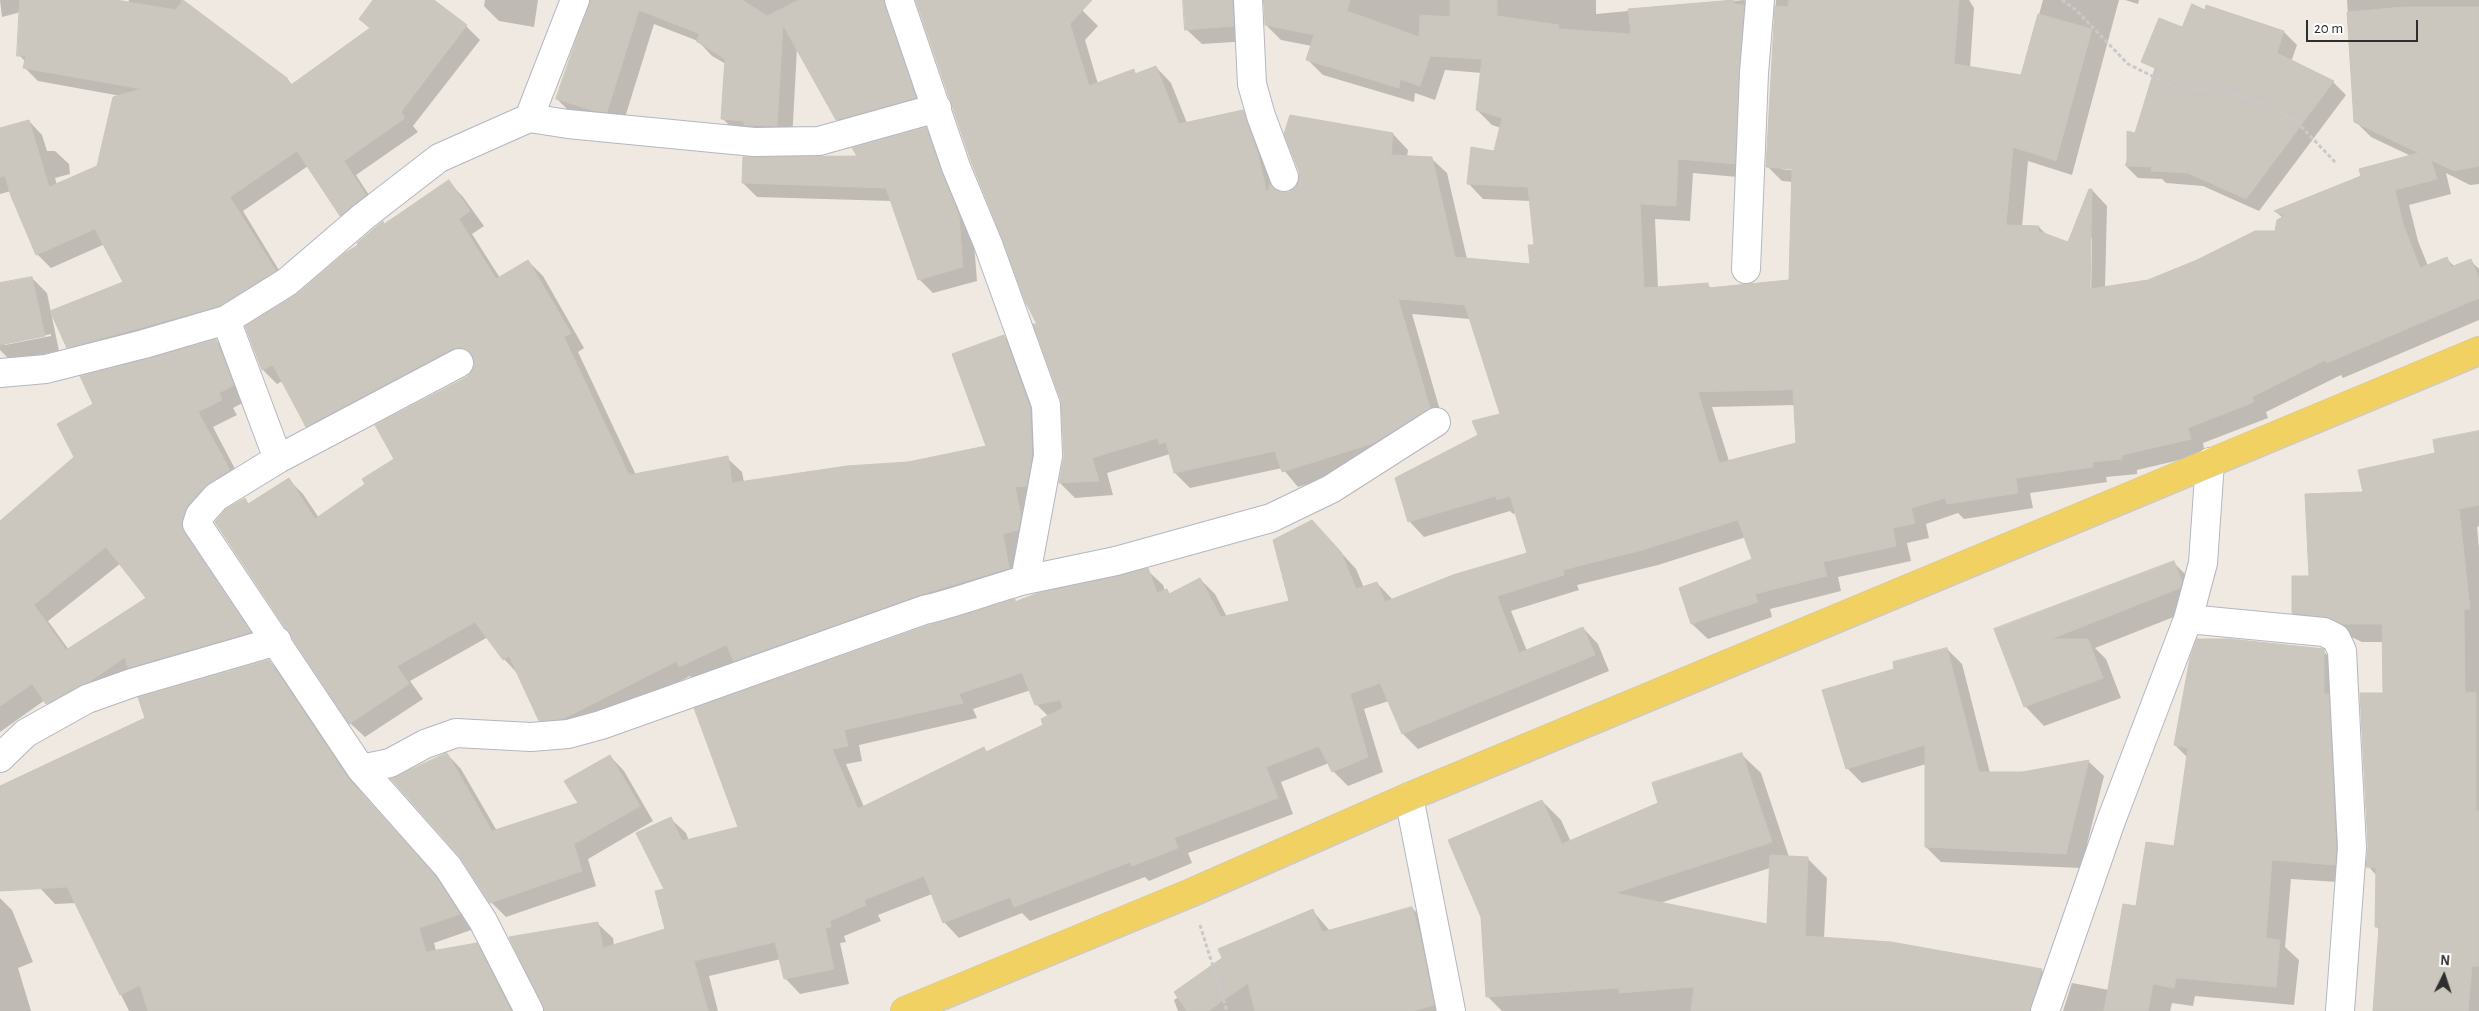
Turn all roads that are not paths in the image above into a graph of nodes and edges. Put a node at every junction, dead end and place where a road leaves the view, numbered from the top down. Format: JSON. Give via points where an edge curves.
{"nodes":[{"id":1,"x":575,"y":0,"type":"edge"},
{"id":2,"x":899,"y":0,"type":"edge"},
{"id":3,"x":1248,"y":0,"type":"edge"},
{"id":4,"x":1760,"y":0,"type":"edge"},
{"id":5,"x":937,"y":108,"type":"junction"},
{"id":6,"x":530,"y":118,"type":"junction"},
{"id":7,"x":1284,"y":178,"type":"dead end"},
{"id":8,"x":1746,"y":269,"type":"dead end"},
{"id":9,"x":226,"y":320,"type":"junction"},
{"id":10,"x":2479,"y":351,"type":"edge"},
{"id":11,"x":458,"y":363,"type":"dead end"},
{"id":12,"x":0,"y":373,"type":"edge"},
{"id":13,"x":1436,"y":422,"type":"dead end"},
{"id":14,"x":278,"y":459,"type":"junction"},
{"id":15,"x":2210,"y":462,"type":"junction"},
{"id":16,"x":1026,"y":580,"type":"junction"},
{"id":17,"x":2188,"y":619,"type":"junction"},
{"id":18,"x":276,"y":641,"type":"junction"},
{"id":19,"x":0,"y":758,"type":"edge"},
{"id":20,"x":361,"y":769,"type":"junction"},
{"id":21,"x":1408,"y":797,"type":"junction"},
{"id":22,"x":529,"y":1011,"type":"edge"},
{"id":23,"x":905,"y":1011,"type":"edge"},
{"id":24,"x":1450,"y":1011,"type":"edge"},
{"id":25,"x":2045,"y":1011,"type":"edge"},
{"id":26,"x":2340,"y":1011,"type":"edge"}],
"edges":[{"from":1,"to":6,"type":"street"},
{"from":2,"to":5,"type":"street"},
{"from":3,"to":7,"type":"street","via":[[1252,84]]},
{"from":4,"to":8,"type":"street"},
{"from":5,"to":6,"type":"street","via":[[819,141],[715,139]]},
{"from":5,"to":16,"type":"street","via":[[1046,405],[1048,456]]},
{"from":6,"to":9,"type":"street","via":[[438,158],[287,282]]},
{"from":9,"to":12,"type":"street","via":[[46,369]]},
{"from":9,"to":14,"type":"street"},
{"from":10,"to":15,"type":"main road"},
{"from":11,"to":14,"type":"street"},
{"from":13,"to":16,"type":"street","via":[[1331,489],[1270,518],[1116,561]]},
{"from":14,"to":18,"type":"street","via":[[216,497],[200,515],[197,524]]},
{"from":15,"to":17,"type":"street","via":[[2203,563]]},
{"from":15,"to":21,"type":"main road"},
{"from":16,"to":20,"type":"street","via":[[924,610],[602,725],[568,734],[531,737],[456,733],[425,744],[390,763]]},
{"from":17,"to":25,"type":"street","via":[[2111,821]]},
{"from":17,"to":26,"type":"street","via":[[2324,632],[2336,638],[2342,651],[2352,848]]},
{"from":18,"to":19,"type":"street","via":[[132,682],[88,699],[26,733]]},
{"from":18,"to":20,"type":"street"},
{"from":20,"to":22,"type":"street","via":[[448,867],[483,921]]},
{"from":21,"to":23,"type":"main road","via":[[1191,893]]},
{"from":21,"to":24,"type":"street"}]}
